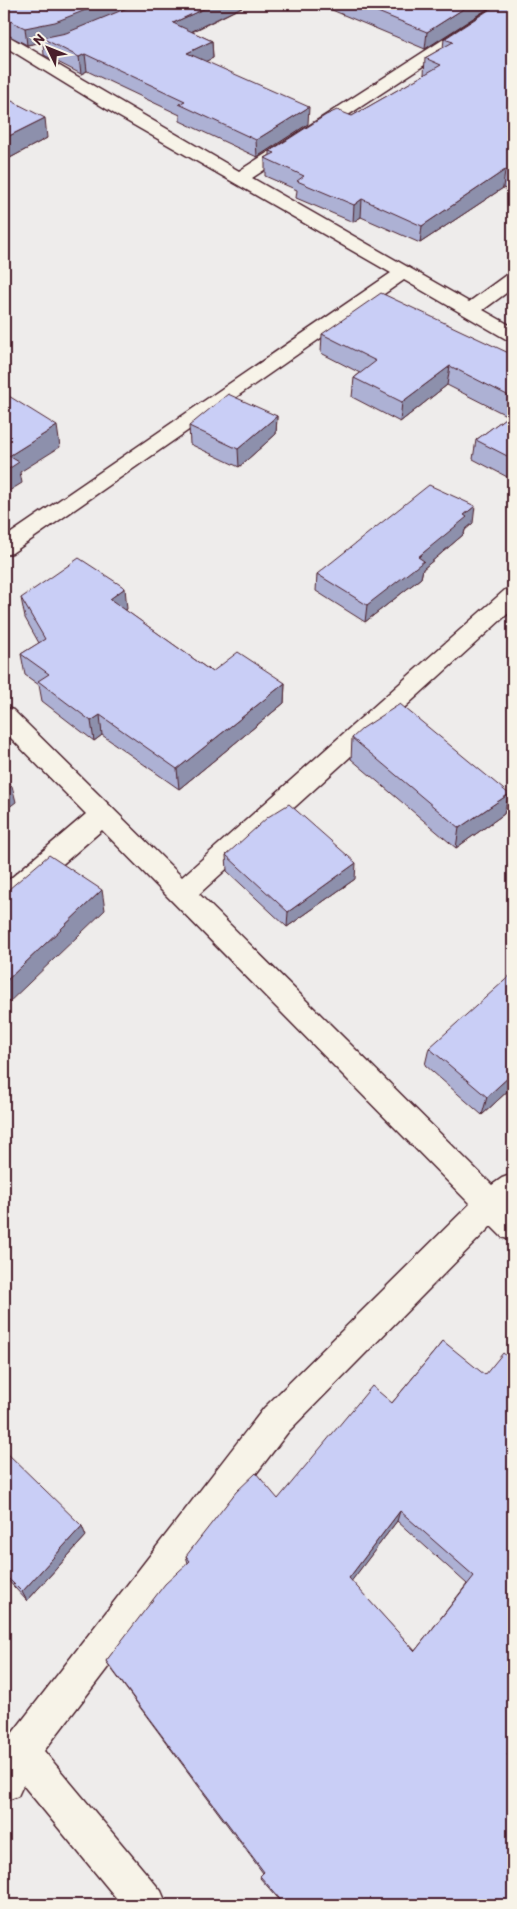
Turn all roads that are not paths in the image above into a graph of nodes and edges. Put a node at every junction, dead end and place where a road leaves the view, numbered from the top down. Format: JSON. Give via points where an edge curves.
{"nodes":[{"id":1,"x":508,"y":4,"type":"edge"},
{"id":2,"x":4,"y":40,"type":"edge"},
{"id":3,"x":36,"y":51,"type":"junction"},
{"id":4,"x":4,"y":56,"type":"edge"},
{"id":5,"x":240,"y":178,"type":"junction"},
{"id":6,"x":404,"y":272,"type":"junction"},
{"id":7,"x":513,"y":279,"type":"edge"},
{"id":8,"x":471,"y":310,"type":"junction"},
{"id":9,"x":513,"y":335,"type":"edge"},
{"id":10,"x":4,"y":548,"type":"edge"},
{"id":11,"x":513,"y":596,"type":"edge"},
{"id":12,"x":4,"y":716,"type":"edge"},
{"id":13,"x":102,"y":815,"type":"junction"},
{"id":14,"x":180,"y":894,"type":"junction"},
{"id":15,"x":4,"y":899,"type":"edge"},
{"id":16,"x":506,"y":1206,"type":"edge"},
{"id":17,"x":12,"y":1767,"type":"edge"},
{"id":18,"x":147,"y":1905,"type":"edge"}],
"edges":[{"from":1,"to":5,"type":"street"},
{"from":2,"to":3,"type":"street"},
{"from":3,"to":4,"type":"street"},
{"from":3,"to":5,"type":"street","via":[[124,112]]},
{"from":5,"to":6,"type":"street"},
{"from":6,"to":8,"type":"street"},
{"from":6,"to":10,"type":"street"},
{"from":7,"to":8,"type":"street"},
{"from":8,"to":9,"type":"street"},
{"from":11,"to":14,"type":"street"},
{"from":12,"to":13,"type":"street"},
{"from":13,"to":14,"type":"street"},
{"from":13,"to":15,"type":"street"},
{"from":14,"to":16,"type":"street"},
{"from":16,"to":17,"type":"street","via":[[276,1420]]},
{"from":17,"to":18,"type":"street"}]}
